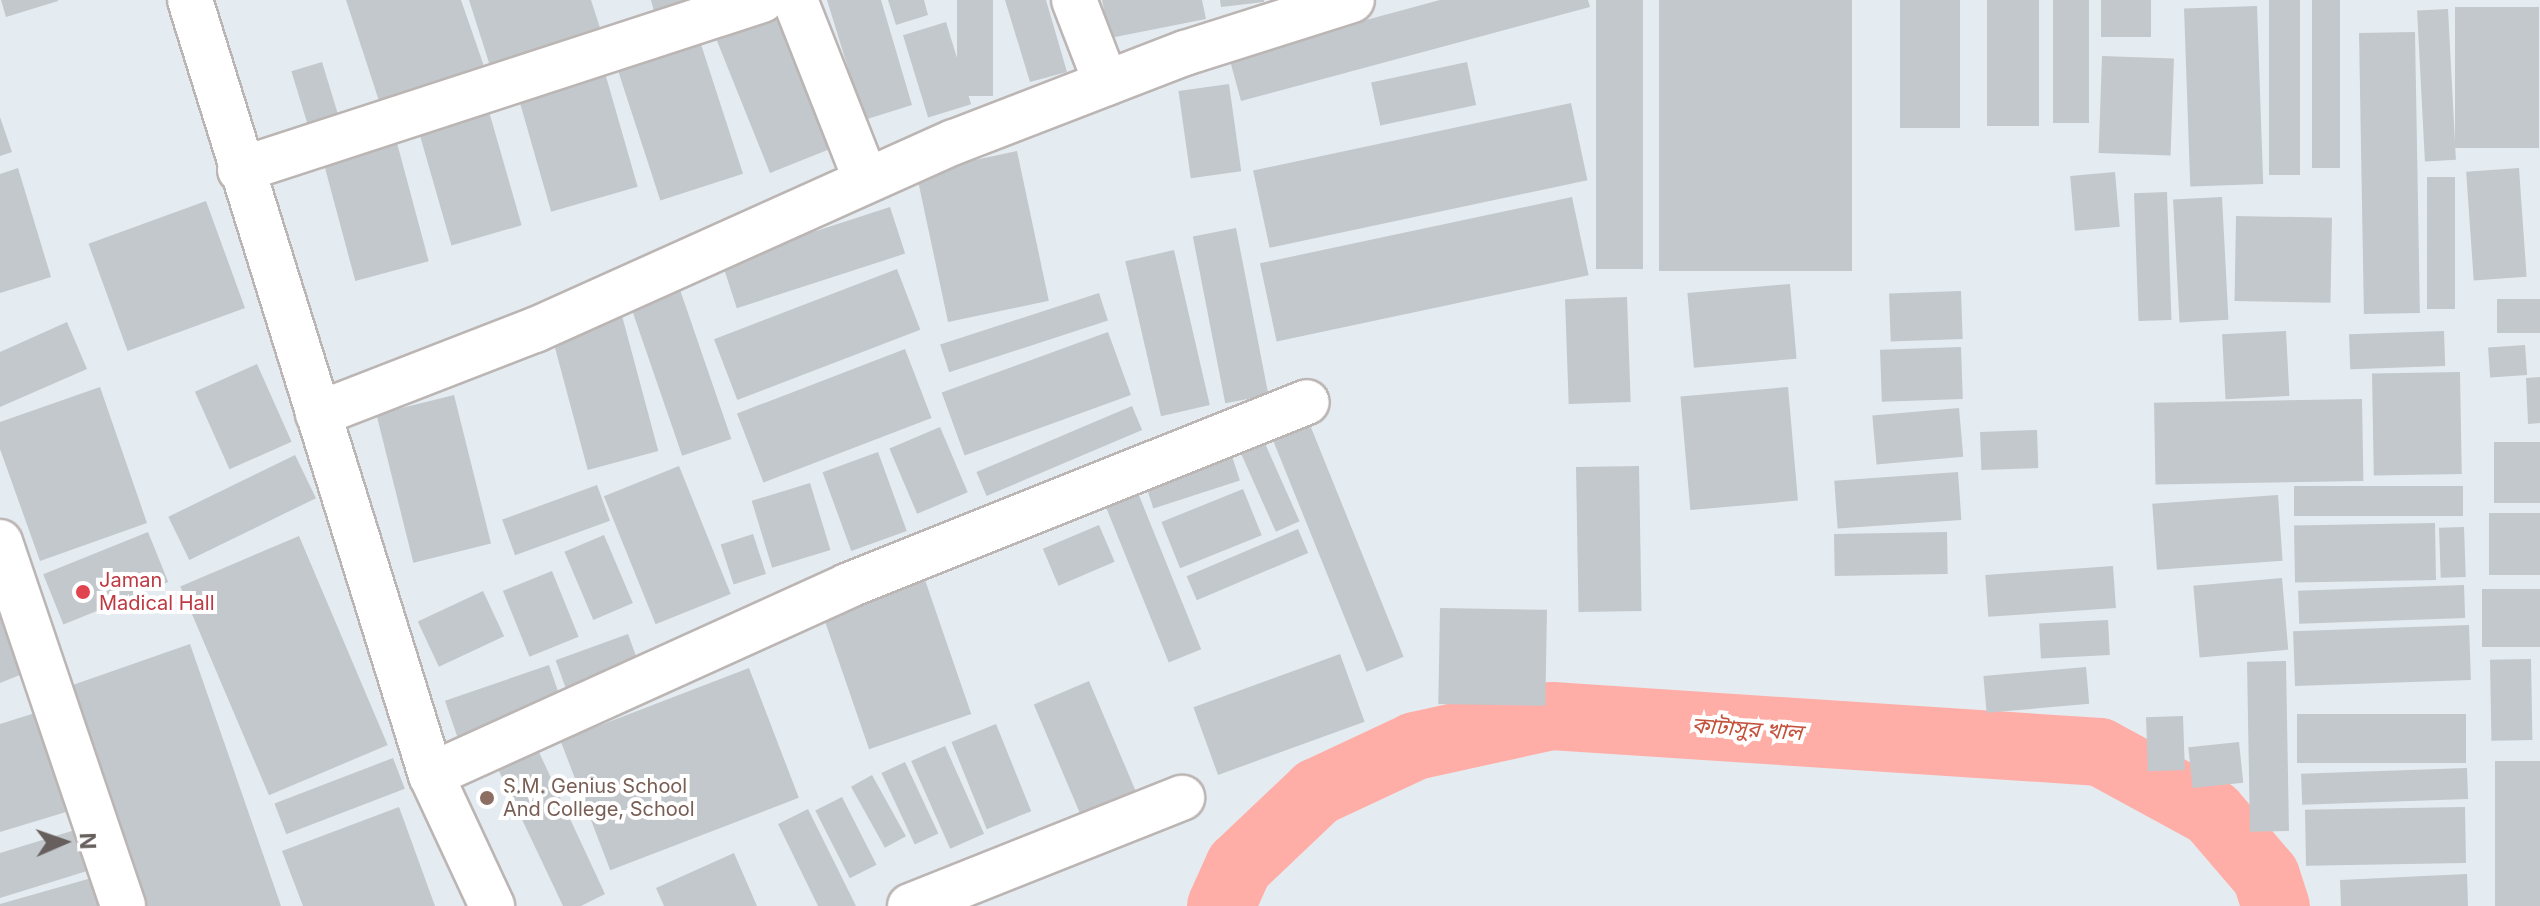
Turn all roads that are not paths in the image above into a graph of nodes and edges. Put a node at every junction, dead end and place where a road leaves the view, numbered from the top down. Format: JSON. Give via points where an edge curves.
{"nodes":[{"id":1,"x":762,"y":0,"type":"edge"},
{"id":2,"x":795,"y":0,"type":"edge"},
{"id":3,"x":1074,"y":0,"type":"edge"},
{"id":4,"x":1352,"y":0,"type":"edge"},
{"id":5,"x":199,"y":3,"type":"edge"},
{"id":6,"x":1106,"y":83,"type":"junction"},
{"id":7,"x":240,"y":170,"type":"junction"},
{"id":8,"x":866,"y":180,"type":"junction"},
{"id":9,"x":1306,"y":402,"type":"dead end"},
{"id":10,"x":318,"y":414,"type":"junction"},
{"id":11,"x":0,"y":542,"type":"edge"},
{"id":12,"x":431,"y":775,"type":"junction"},
{"id":13,"x":1182,"y":798,"type":"dead end"},
{"id":14,"x":123,"y":906,"type":"edge"},
{"id":15,"x":492,"y":906,"type":"edge"},
{"id":16,"x":910,"y":906,"type":"edge"}],
"edges":[{"from":1,"to":7,"type":"street"},
{"from":2,"to":8,"type":"street"},
{"from":3,"to":6,"type":"street"},
{"from":4,"to":6,"type":"street"},
{"from":5,"to":7,"type":"street"},
{"from":6,"to":8,"type":"street"},
{"from":7,"to":10,"type":"street"},
{"from":8,"to":10,"type":"street","via":[[535,330]]},
{"from":9,"to":12,"type":"street","via":[[847,586]]},
{"from":10,"to":12,"type":"street"},
{"from":11,"to":14,"type":"street"},
{"from":12,"to":15,"type":"street"},
{"from":13,"to":16,"type":"street"}]}
